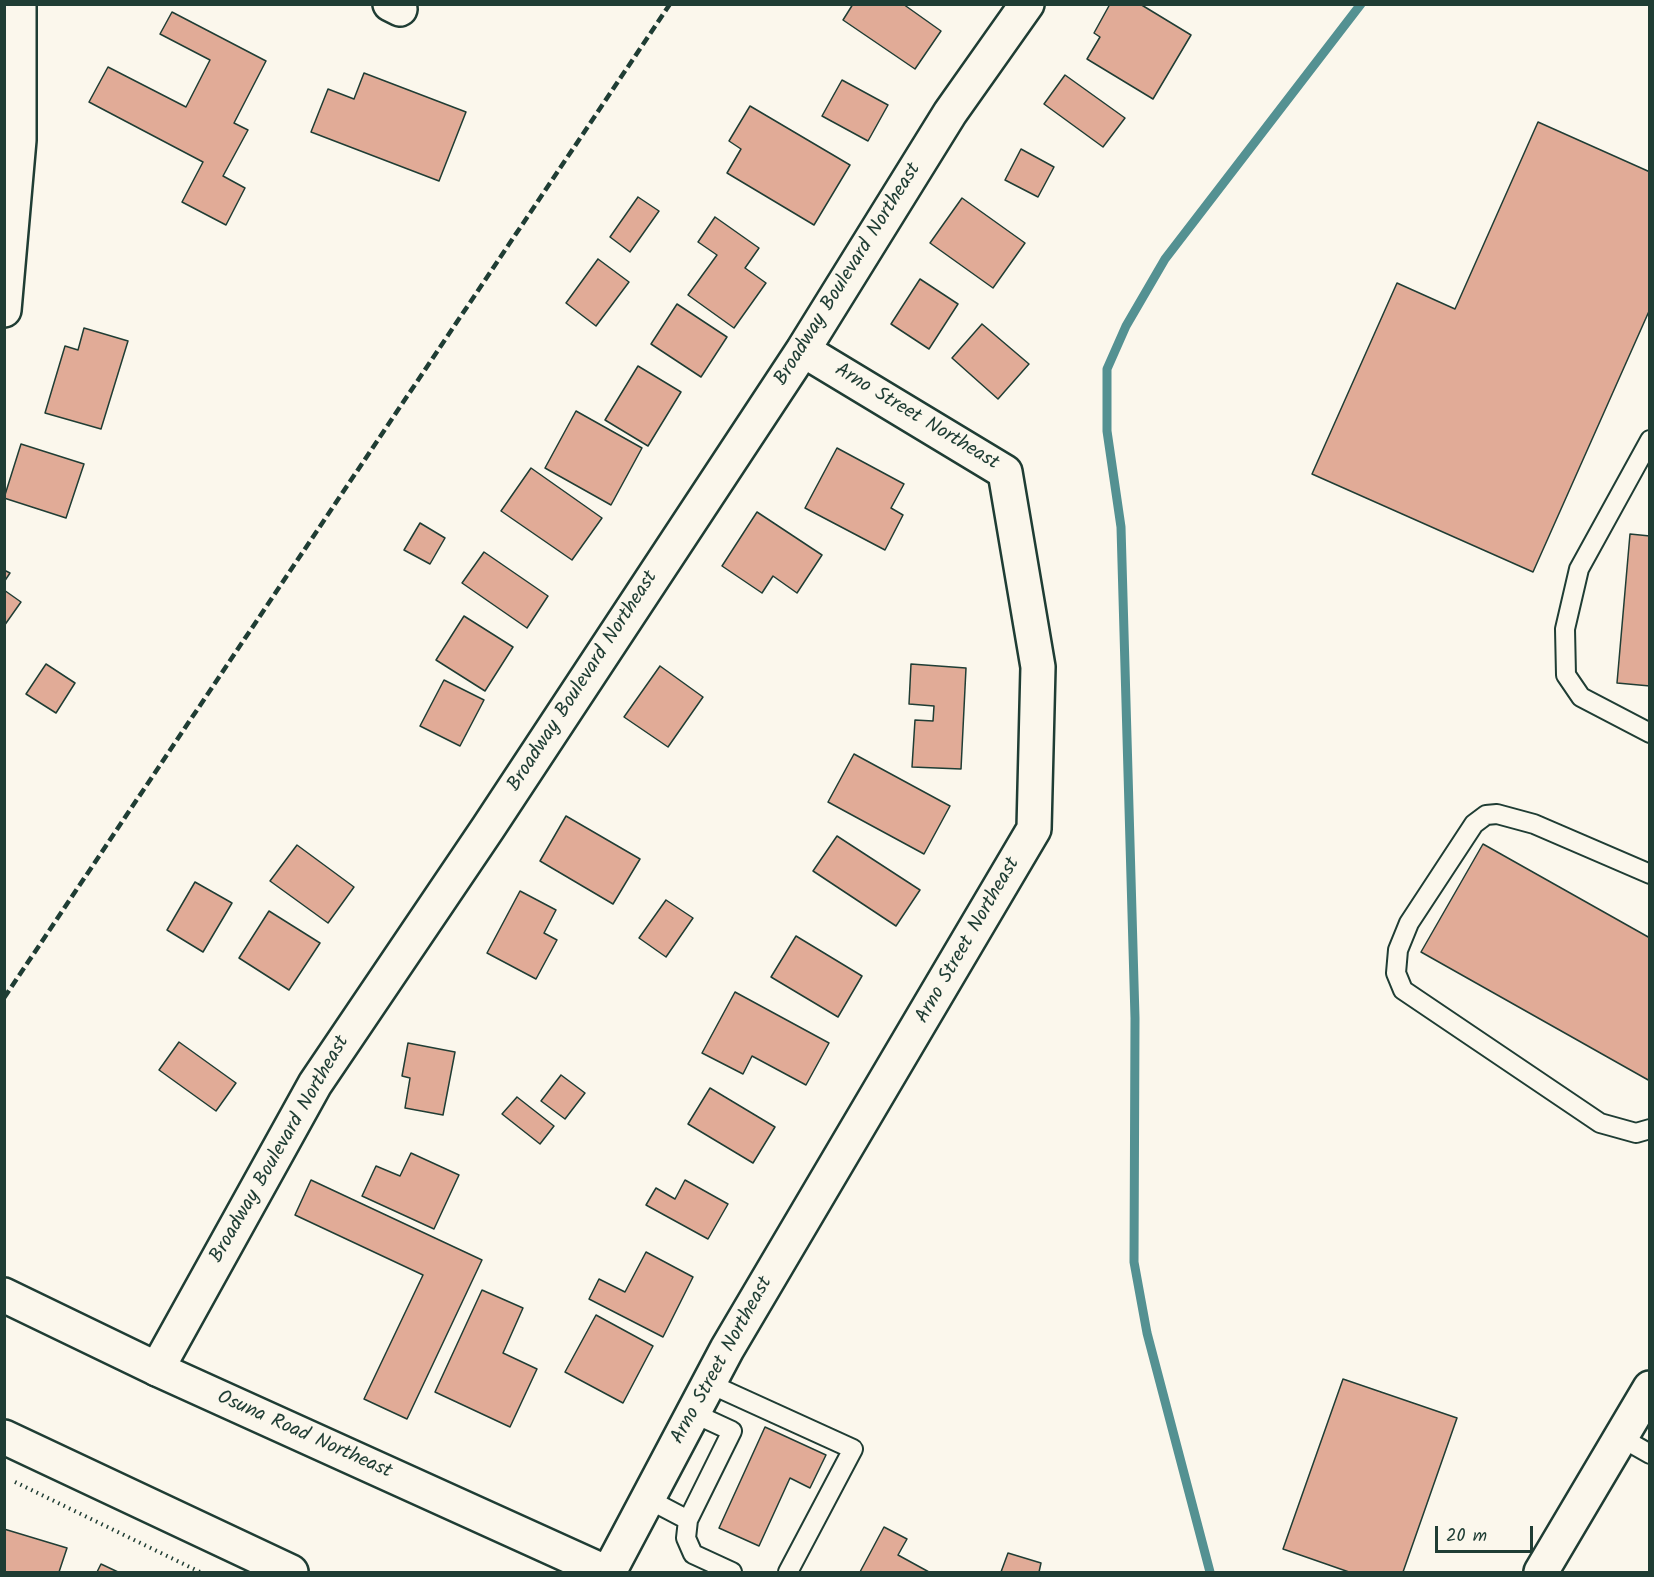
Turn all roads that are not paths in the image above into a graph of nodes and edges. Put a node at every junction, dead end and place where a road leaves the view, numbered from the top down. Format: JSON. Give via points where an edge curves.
{"nodes":[{"id":1,"x":19,"y":4,"type":"edge"},
{"id":2,"x":1027,"y":4,"type":"edge"},
{"id":3,"x":4,"y":310,"type":"edge"},
{"id":4,"x":803,"y":350,"type":"junction"},
{"id":5,"x":1647,"y":453,"type":"edge"},
{"id":6,"x":1650,"y":733,"type":"edge"},
{"id":7,"x":1650,"y":874,"type":"edge"},
{"id":8,"x":1650,"y":1129,"type":"edge"},
{"id":9,"x":4,"y":1295,"type":"edge"},
{"id":10,"x":157,"y":1369,"type":"junction"},
{"id":11,"x":708,"y":1383,"type":"junction"},
{"id":12,"x":1650,"y":1388,"type":"edge"},
{"id":13,"x":693,"y":1413,"type":"junction"},
{"id":14,"x":4,"y":1437,"type":"edge"},
{"id":15,"x":1620,"y":1437,"type":"junction"},
{"id":16,"x":1650,"y":1454,"type":"edge"},
{"id":17,"x":648,"y":1499,"type":"junction"},
{"id":18,"x":688,"y":1520,"type":"junction"},
{"id":19,"x":723,"y":1571,"type":"edge"},
{"id":20,"x":291,"y":1572,"type":"edge"},
{"id":21,"x":607,"y":1572,"type":"edge"},
{"id":22,"x":788,"y":1572,"type":"edge"},
{"id":23,"x":1540,"y":1572,"type":"edge"}],
"edges":[{"from":1,"to":3,"type":"street","via":[[19,140]]},
{"from":2,"to":4,"type":"street","name":"Broadway Boulevard Northeast","via":[[950,113]]},
{"from":4,"to":10,"type":"street","name":"Broadway Boulevard Northeast","via":[[315,1084]]},
{"from":4,"to":11,"type":"street","name":"Arno Street Northeast","via":[[1005,472],[1038,668],[1034,830]]},
{"from":5,"to":6,"type":"lane","via":[[1579,569],[1565,629],[1566,675],[1581,697]]},
{"from":7,"to":8,"type":"lane","via":[[1534,824],[1497,814],[1486,815],[1474,824],[1409,923],[1398,950],[1396,973],[1403,990],[1600,1123],[1636,1133]]},
{"from":9,"to":10,"type":"street","name":"Osuna Road Northeast"},
{"from":10,"to":21,"type":"street","name":"Osuna Road Northeast"},
{"from":11,"to":13,"type":"street","name":"Arno Street Northeast"},
{"from":11,"to":22,"type":"lane","via":[[853,1449]]},
{"from":12,"to":15,"type":"street"},
{"from":13,"to":17,"type":"street","name":"Arno Street Northeast"},
{"from":13,"to":18,"type":"lane","via":[[732,1431]]},
{"from":14,"to":20,"type":"street"},
{"from":15,"to":16,"type":"lane"},
{"from":15,"to":23,"type":"street"},
{"from":17,"to":18,"type":"lane"},
{"from":17,"to":21,"type":"street","name":"Arno Street Northeast"},
{"from":18,"to":19,"type":"lane","via":[[686,1538],[693,1554]]}]}
